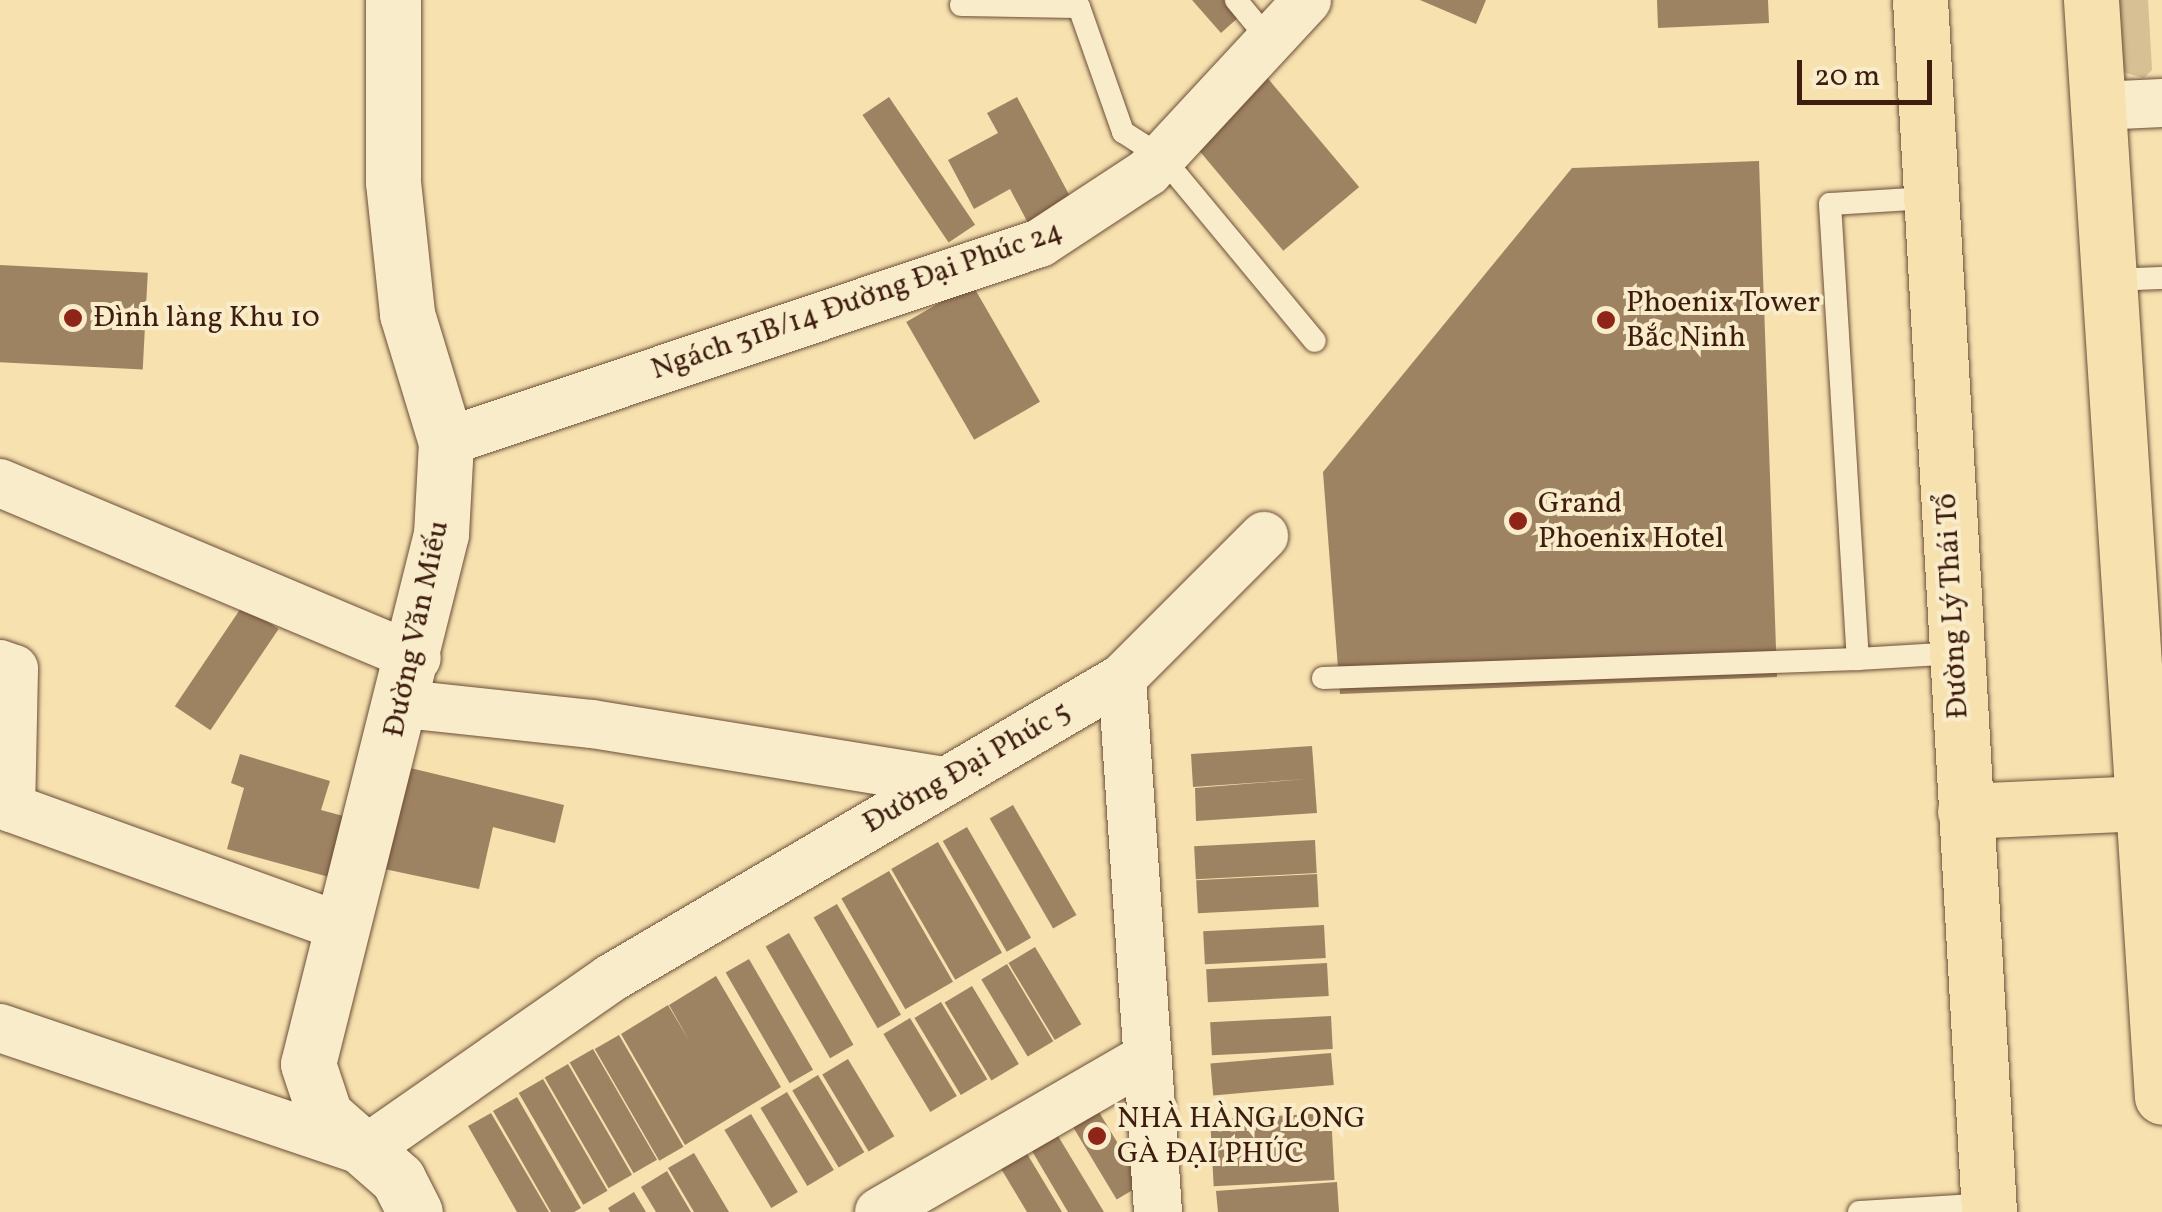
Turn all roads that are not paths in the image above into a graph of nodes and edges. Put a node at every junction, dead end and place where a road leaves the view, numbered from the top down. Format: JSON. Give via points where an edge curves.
{"nodes":[{"id":1,"x":394,"y":0,"type":"edge"},
{"id":2,"x":1236,"y":0,"type":"edge"},
{"id":3,"x":1307,"y":0,"type":"edge"},
{"id":4,"x":1920,"y":0,"type":"edge"},
{"id":5,"x":2090,"y":0,"type":"edge"},
{"id":6,"x":961,"y":5,"type":"dead end"},
{"id":7,"x":1270,"y":40,"type":"junction"},
{"id":8,"x":2162,"y":103,"type":"edge"},
{"id":9,"x":2098,"y":106,"type":"junction"},
{"id":10,"x":1162,"y":157,"type":"junction"},
{"id":11,"x":1928,"y":198,"type":"junction"},
{"id":12,"x":2136,"y":279,"type":"edge"},
{"id":13,"x":1315,"y":340,"type":"dead end"},
{"id":14,"x":446,"y":442,"type":"junction"},
{"id":15,"x":0,"y":484,"type":"edge"},
{"id":16,"x":1264,"y":536,"type":"dead end"},
{"id":17,"x":2149,"y":635,"type":"edge"},
{"id":18,"x":1956,"y":653,"type":"junction"},
{"id":19,"x":1858,"y":659,"type":"junction"},
{"id":20,"x":0,"y":664,"type":"edge"},
{"id":21,"x":1122,"y":678,"type":"junction"},
{"id":22,"x":1323,"y":678,"type":"dead end"},
{"id":23,"x":410,"y":681,"type":"junction"},
{"id":24,"x":943,"y":782,"type":"junction"},
{"id":25,"x":2143,"y":802,"type":"junction"},
{"id":26,"x":1965,"y":810,"type":"junction"},
{"id":27,"x":342,"y":927,"type":"junction"},
{"id":28,"x":2158,"y":947,"type":"edge"},
{"id":29,"x":0,"y":1028,"type":"edge"},
{"id":30,"x":1146,"y":1058,"type":"junction"},
{"id":31,"x":2162,"y":1096,"type":"edge"},
{"id":32,"x":363,"y":1151,"type":"junction"},
{"id":33,"x":1988,"y":1208,"type":"edge"},
{"id":34,"x":415,"y":1212,"type":"edge"},
{"id":35,"x":879,"y":1212,"type":"edge"},
{"id":36,"x":1158,"y":1212,"type":"edge"},
{"id":37,"x":1859,"y":1212,"type":"edge"}],
"edges":[{"from":1,"to":14,"type":"street","name":"Đường Văn Miếu","via":[[393,182],[407,314]]},
{"from":2,"to":7,"type":"lane"},
{"from":3,"to":7,"type":"street","name":"Ngách 31B/14 Đường Đại Phúc 24"},
{"from":4,"to":11,"type":"main road","name":"Đường Lý Thái Tổ"},
{"from":5,"to":9,"type":"main road"},
{"from":6,"to":10,"type":"lane","via":[[1079,7],[1123,132]]},
{"from":7,"to":10,"type":"street","name":"Ngách 31B/14 Đường Đại Phúc 24"},
{"from":8,"to":9,"type":"street"},
{"from":9,"to":12,"type":"main road"},
{"from":10,"to":13,"type":"lane"},
{"from":10,"to":14,"type":"street","name":"Ngách 31B/14 Đường Đại Phúc 24","via":[[1100,212],[1040,243]]},
{"from":11,"to":18,"type":"main road","name":"Đường Lý Thái Tổ"},
{"from":11,"to":19,"type":"lane","via":[[1830,204]]},
{"from":12,"to":17,"type":"main road"},
{"from":14,"to":23,"type":"street","name":"Đường Văn Miếu"},
{"from":15,"to":23,"type":"street"},
{"from":16,"to":21,"type":"street","name":"Đường Đại Phúc 5"},
{"from":17,"to":25,"type":"main road"},
{"from":18,"to":19,"type":"lane"},
{"from":18,"to":26,"type":"main road","name":"Đường Lý Thái Tổ"},
{"from":19,"to":22,"type":"lane"},
{"from":20,"to":27,"type":"street","via":[[14,669],[11,808]]},
{"from":21,"to":24,"type":"street","name":"Đường Đại Phúc 5"},
{"from":21,"to":30,"type":"street"},
{"from":23,"to":24,"type":"street","via":[[592,724]]},
{"from":23,"to":27,"type":"street","name":"Đường Văn Miếu"},
{"from":24,"to":32,"type":"street","name":"Đường Đại Phúc 5","via":[[611,978]]},
{"from":25,"to":26,"type":"main road"},
{"from":25,"to":28,"type":"main road"},
{"from":26,"to":33,"type":"main road","name":"Đường Lý Thái Tổ"},
{"from":27,"to":32,"type":"street","name":"Đường Văn Miếu","via":[[309,1086]]},
{"from":28,"to":31,"type":"main road"},
{"from":29,"to":32,"type":"street"},
{"from":30,"to":35,"type":"street"},
{"from":30,"to":36,"type":"street"},
{"from":32,"to":34,"type":"street","name":"Đường Văn Miếu","via":[[398,1179]]},
{"from":33,"to":37,"type":"lane"}]}
